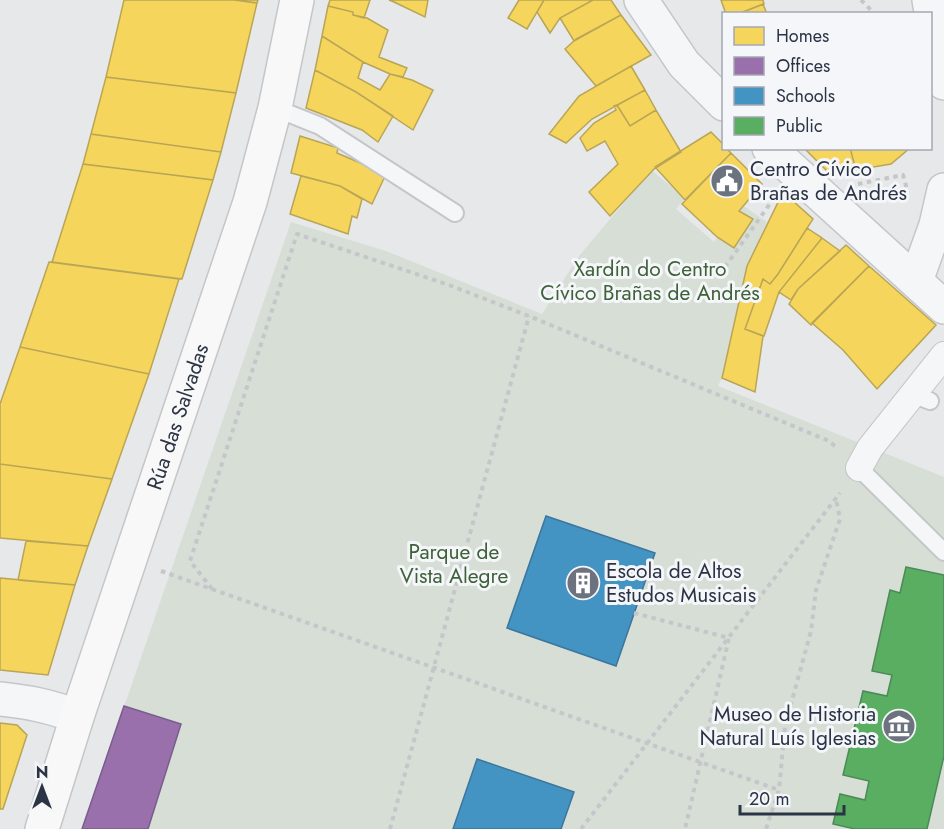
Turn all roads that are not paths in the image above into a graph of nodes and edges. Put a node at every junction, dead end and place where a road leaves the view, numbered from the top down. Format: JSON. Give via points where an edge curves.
{"nodes":[{"id":1,"x":297,"y":0,"type":"edge"},
{"id":2,"x":641,"y":0,"type":"edge"},
{"id":3,"x":932,"y":17,"type":"edge"},
{"id":4,"x":944,"y":83,"type":"edge"},
{"id":5,"x":722,"y":103,"type":"edge"},
{"id":6,"x":275,"y":108,"type":"junction"},
{"id":7,"x":771,"y":150,"type":"edge"},
{"id":8,"x":944,"y":190,"type":"edge"},
{"id":9,"x":455,"y":213,"type":"dead end"},
{"id":10,"x":936,"y":225,"type":"junction"},
{"id":11,"x":890,"y":258,"type":"junction"},
{"id":12,"x":916,"y":281,"type":"junction"},
{"id":13,"x":944,"y":308,"type":"edge"},
{"id":14,"x":944,"y":355,"type":"edge"},
{"id":15,"x":859,"y":468,"type":"joint"},
{"id":16,"x":944,"y":552,"type":"edge"},
{"id":17,"x":0,"y":699,"type":"edge"},
{"id":18,"x":77,"y":717,"type":"junction"},
{"id":19,"x":42,"y":829,"type":"edge"}],
"edges":[{"from":1,"to":6,"type":"main road","name":"Rúa das Salvadas"},
{"from":2,"to":5,"type":"street","via":[[684,64]]},
{"from":3,"to":4,"type":"street"},
{"from":6,"to":9,"type":"lane","via":[[320,126]]},
{"from":6,"to":18,"type":"main road","name":"Rúa das Salvadas","via":[[250,202]]},
{"from":7,"to":11,"type":"street"},
{"from":8,"to":10,"type":"street"},
{"from":10,"to":11,"type":"street"},
{"from":10,"to":12,"type":"street"},
{"from":11,"to":12,"type":"street"},
{"from":12,"to":13,"type":"street"},
{"from":14,"to":15,"type":"street","via":[[921,398],[870,448]]},
{"from":15,"to":16,"type":"lane"},
{"from":17,"to":18,"type":"street","via":[[46,706]]},
{"from":18,"to":19,"type":"main road","name":"Rúa das Salvadas"}]}
